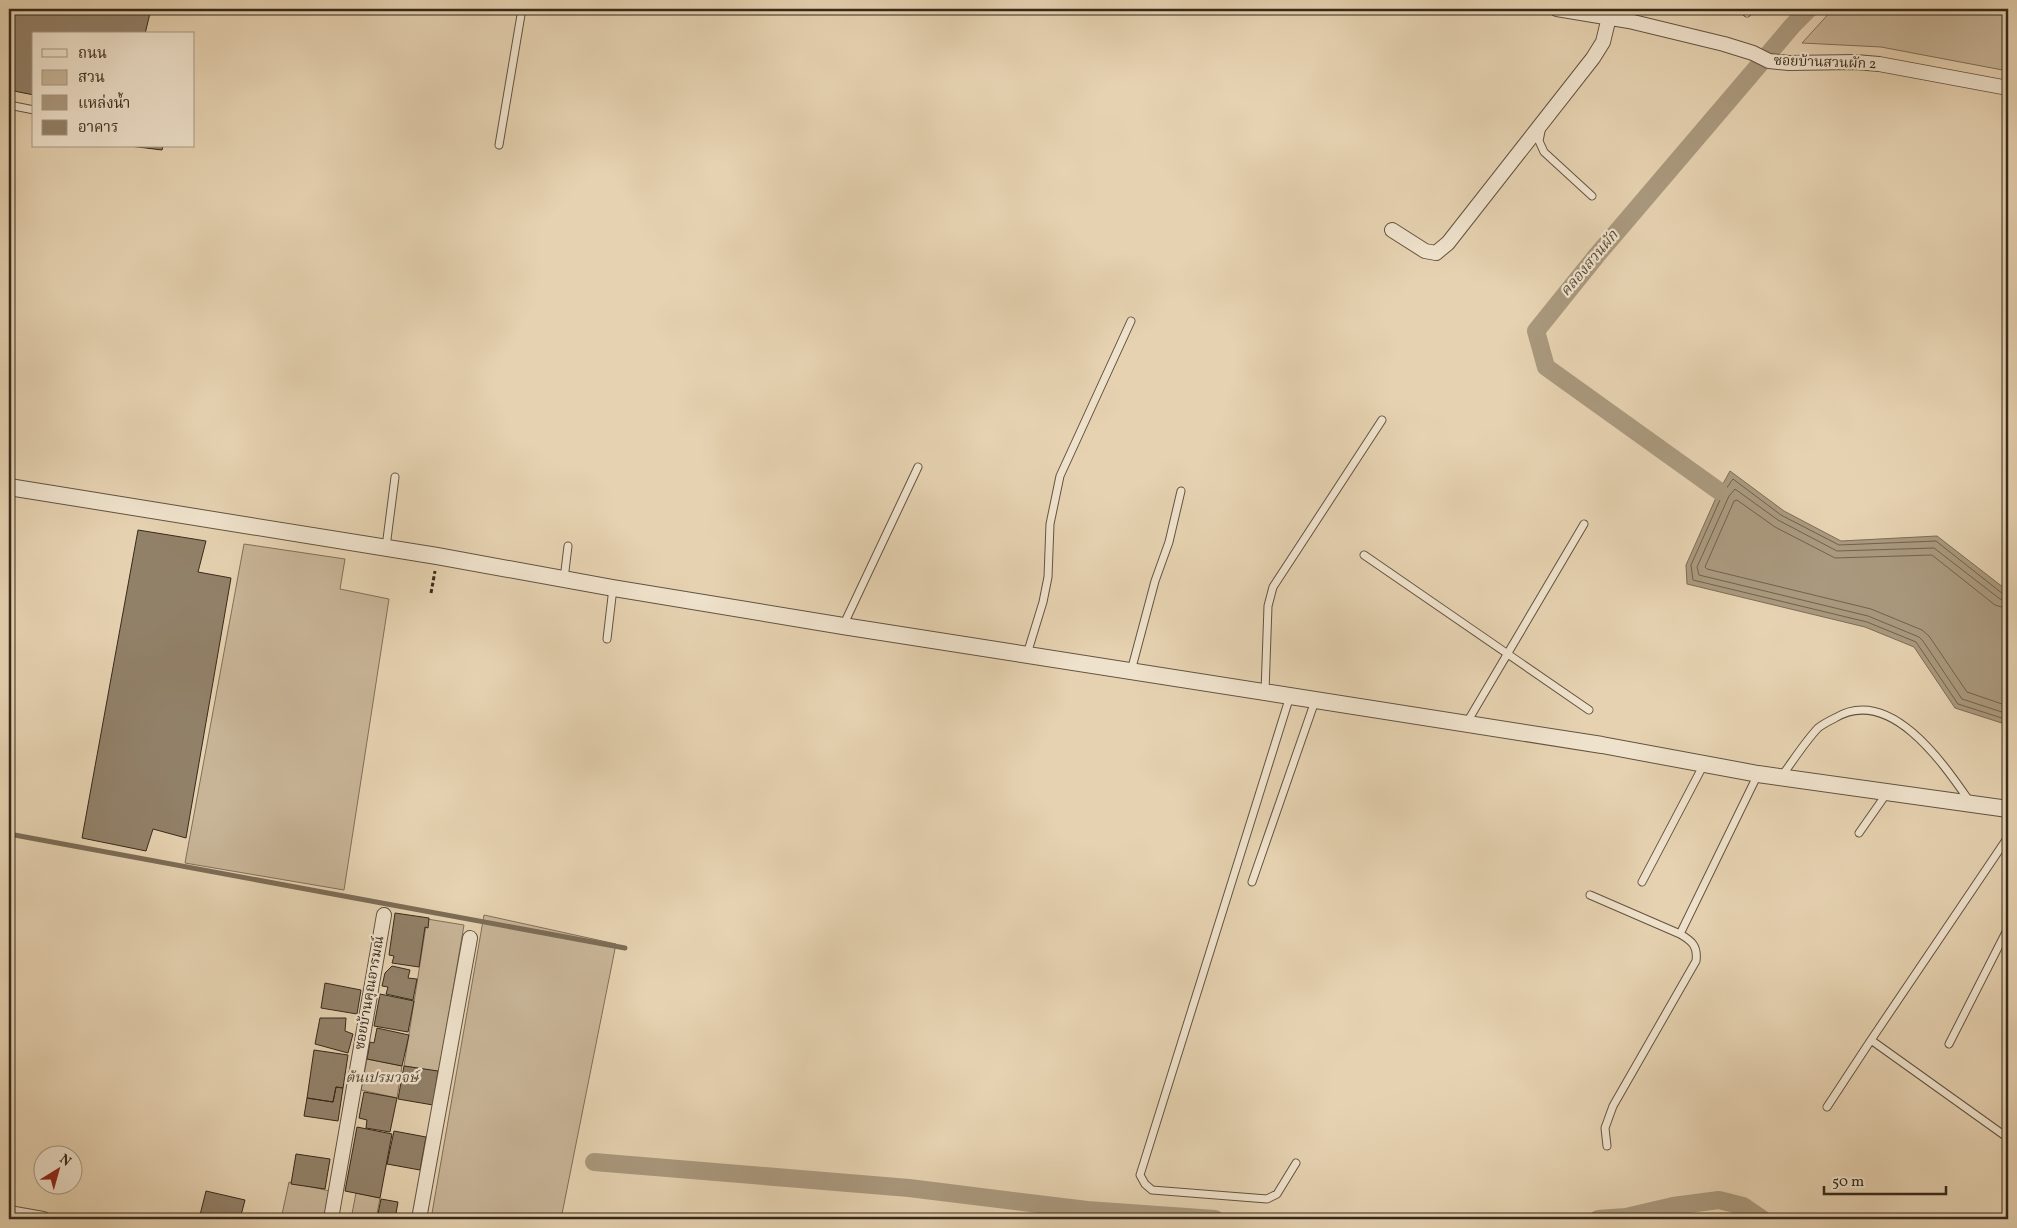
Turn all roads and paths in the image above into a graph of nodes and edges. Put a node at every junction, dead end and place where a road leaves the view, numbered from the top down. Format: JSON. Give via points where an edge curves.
{"nodes":[{"id":1,"x":522,"y":9,"type":"edge"},
{"id":2,"x":1557,"y":9,"type":"edge"},
{"id":3,"x":1609,"y":17,"type":"junction"},
{"id":4,"x":2008,"y":88,"type":"edge"},
{"id":5,"x":9,"y":106,"type":"edge"},
{"id":6,"x":32,"y":110,"type":"edge"},
{"id":7,"x":1542,"y":123,"type":"junction"},
{"id":8,"x":499,"y":145,"type":"dead end"},
{"id":9,"x":1592,"y":196,"type":"dead end"},
{"id":10,"x":1392,"y":230,"type":"dead end"},
{"id":11,"x":1131,"y":321,"type":"dead end"},
{"id":12,"x":1382,"y":420,"type":"dead end"},
{"id":13,"x":918,"y":467,"type":"dead end"},
{"id":14,"x":395,"y":477,"type":"dead end"},
{"id":15,"x":9,"y":487,"type":"edge"},
{"id":16,"x":1181,"y":492,"type":"dead end"},
{"id":17,"x":1584,"y":524,"type":"dead end"},
{"id":18,"x":568,"y":546,"type":"dead end"},
{"id":19,"x":386,"y":548,"type":"junction"},
{"id":20,"x":1364,"y":555,"type":"dead end"},
{"id":21,"x":437,"y":556,"type":"junction"},
{"id":22,"x":564,"y":579,"type":"junction"},
{"id":23,"x":613,"y":588,"type":"junction"},
{"id":24,"x":431,"y":592,"type":"dead end"},
{"id":25,"x":843,"y":626,"type":"junction"},
{"id":26,"x":607,"y":639,"type":"dead end"},
{"id":27,"x":1027,"y":654,"type":"junction"},
{"id":28,"x":1507,"y":654,"type":"junction"},
{"id":29,"x":1130,"y":671,"type":"junction"},
{"id":30,"x":1265,"y":692,"type":"junction"},
{"id":31,"x":1290,"y":696,"type":"junction"},
{"id":32,"x":1315,"y":701,"type":"junction"},
{"id":33,"x":1589,"y":710,"type":"dead end"},
{"id":34,"x":1466,"y":724,"type":"junction"},
{"id":35,"x":1705,"y":764,"type":"junction"},
{"id":36,"x":1758,"y":774,"type":"junction"},
{"id":37,"x":1780,"y":777,"type":"junction"},
{"id":38,"x":1887,"y":793,"type":"junction"},
{"id":39,"x":1971,"y":804,"type":"junction"},
{"id":40,"x":2008,"y":809,"type":"edge"},
{"id":41,"x":1858,"y":833,"type":"dead end"},
{"id":42,"x":2008,"y":837,"type":"edge"},
{"id":43,"x":1252,"y":882,"type":"dead end"},
{"id":44,"x":1642,"y":882,"type":"dead end"},
{"id":45,"x":1590,"y":895,"type":"dead end"},
{"id":46,"x":384,"y":915,"type":"dead end"},
{"id":47,"x":2008,"y":928,"type":"edge"},
{"id":48,"x":1680,"y":934,"type":"junction"},
{"id":49,"x":470,"y":938,"type":"dead end"},
{"id":50,"x":1871,"y":1040,"type":"junction"},
{"id":51,"x":1949,"y":1044,"type":"dead end"},
{"id":52,"x":1826,"y":1107,"type":"dead end"},
{"id":53,"x":2008,"y":1138,"type":"edge"},
{"id":54,"x":1607,"y":1146,"type":"dead end"},
{"id":55,"x":1296,"y":1163,"type":"dead end"},
{"id":56,"x":9,"y":1213,"type":"edge"},
{"id":57,"x":43,"y":1219,"type":"edge"},
{"id":58,"x":331,"y":1219,"type":"edge"},
{"id":59,"x":419,"y":1219,"type":"edge"}],
"edges":[{"from":1,"to":8,"type":"lane"},
{"from":2,"to":3,"type":"street","name":"ซอยบ้านสวนผัก 2"},
{"from":3,"to":4,"type":"street","name":"ซอยบ้านสวนผัก 2","via":[[1724,44],[1769,61],[1879,64]]},
{"from":3,"to":7,"type":"street","via":[[1603,42],[1593,58]]},
{"from":5,"to":6,"type":"lane"},
{"from":7,"to":9,"type":"lane","via":[[1538,141],[1544,152]]},
{"from":7,"to":10,"type":"street","via":[[1448,243],[1436,253],[1425,251]]},
{"from":11,"to":27,"type":"lane","via":[[1060,476],[1050,524],[1048,577]]},
{"from":12,"to":30,"type":"lane","via":[[1273,586],[1268,606]]},
{"from":13,"to":25,"type":"lane"},
{"from":14,"to":19,"type":"lane"},
{"from":15,"to":19,"type":"street"},
{"from":16,"to":29,"type":"lane"},
{"from":17,"to":28,"type":"lane"},
{"from":18,"to":22,"type":"lane"},
{"from":19,"to":21,"type":"street"},
{"from":20,"to":28,"type":"lane"},
{"from":21,"to":22,"type":"street"},
{"from":21,"to":24,"type":"path"},
{"from":22,"to":23,"type":"street"},
{"from":23,"to":25,"type":"street"},
{"from":23,"to":26,"type":"lane"},
{"from":25,"to":27,"type":"street"},
{"from":27,"to":29,"type":"street"},
{"from":28,"to":33,"type":"lane"},
{"from":28,"to":34,"type":"lane"},
{"from":29,"to":30,"type":"street"},
{"from":30,"to":31,"type":"street"},
{"from":31,"to":32,"type":"street"},
{"from":31,"to":55,"type":"lane","via":[[1140,1175],[1152,1190],[1268,1198],[1277,1194]]},
{"from":32,"to":34,"type":"street"},
{"from":32,"to":43,"type":"lane"},
{"from":34,"to":35,"type":"street"},
{"from":35,"to":36,"type":"street"},
{"from":35,"to":44,"type":"lane"},
{"from":36,"to":37,"type":"street"},
{"from":36,"to":48,"type":"lane"},
{"from":37,"to":38,"type":"street"},
{"from":37,"to":39,"type":"lane","via":[[1819,727],[1846,711],[1876,711],[1899,722],[1921,740],[1943,763]]},
{"from":38,"to":39,"type":"street"},
{"from":38,"to":41,"type":"lane"},
{"from":39,"to":40,"type":"street"},
{"from":42,"to":50,"type":"lane"},
{"from":45,"to":48,"type":"lane"},
{"from":46,"to":58,"type":"street","name":"ซอยบ้านคุณอารมณ์"},
{"from":47,"to":51,"type":"lane"},
{"from":48,"to":54,"type":"lane","via":[[1694,943],[1696,961],[1613,1106],[1605,1128]]},
{"from":49,"to":59,"type":"street"},
{"from":50,"to":52,"type":"lane"},
{"from":50,"to":53,"type":"lane"},
{"from":56,"to":57,"type":"street"}]}
